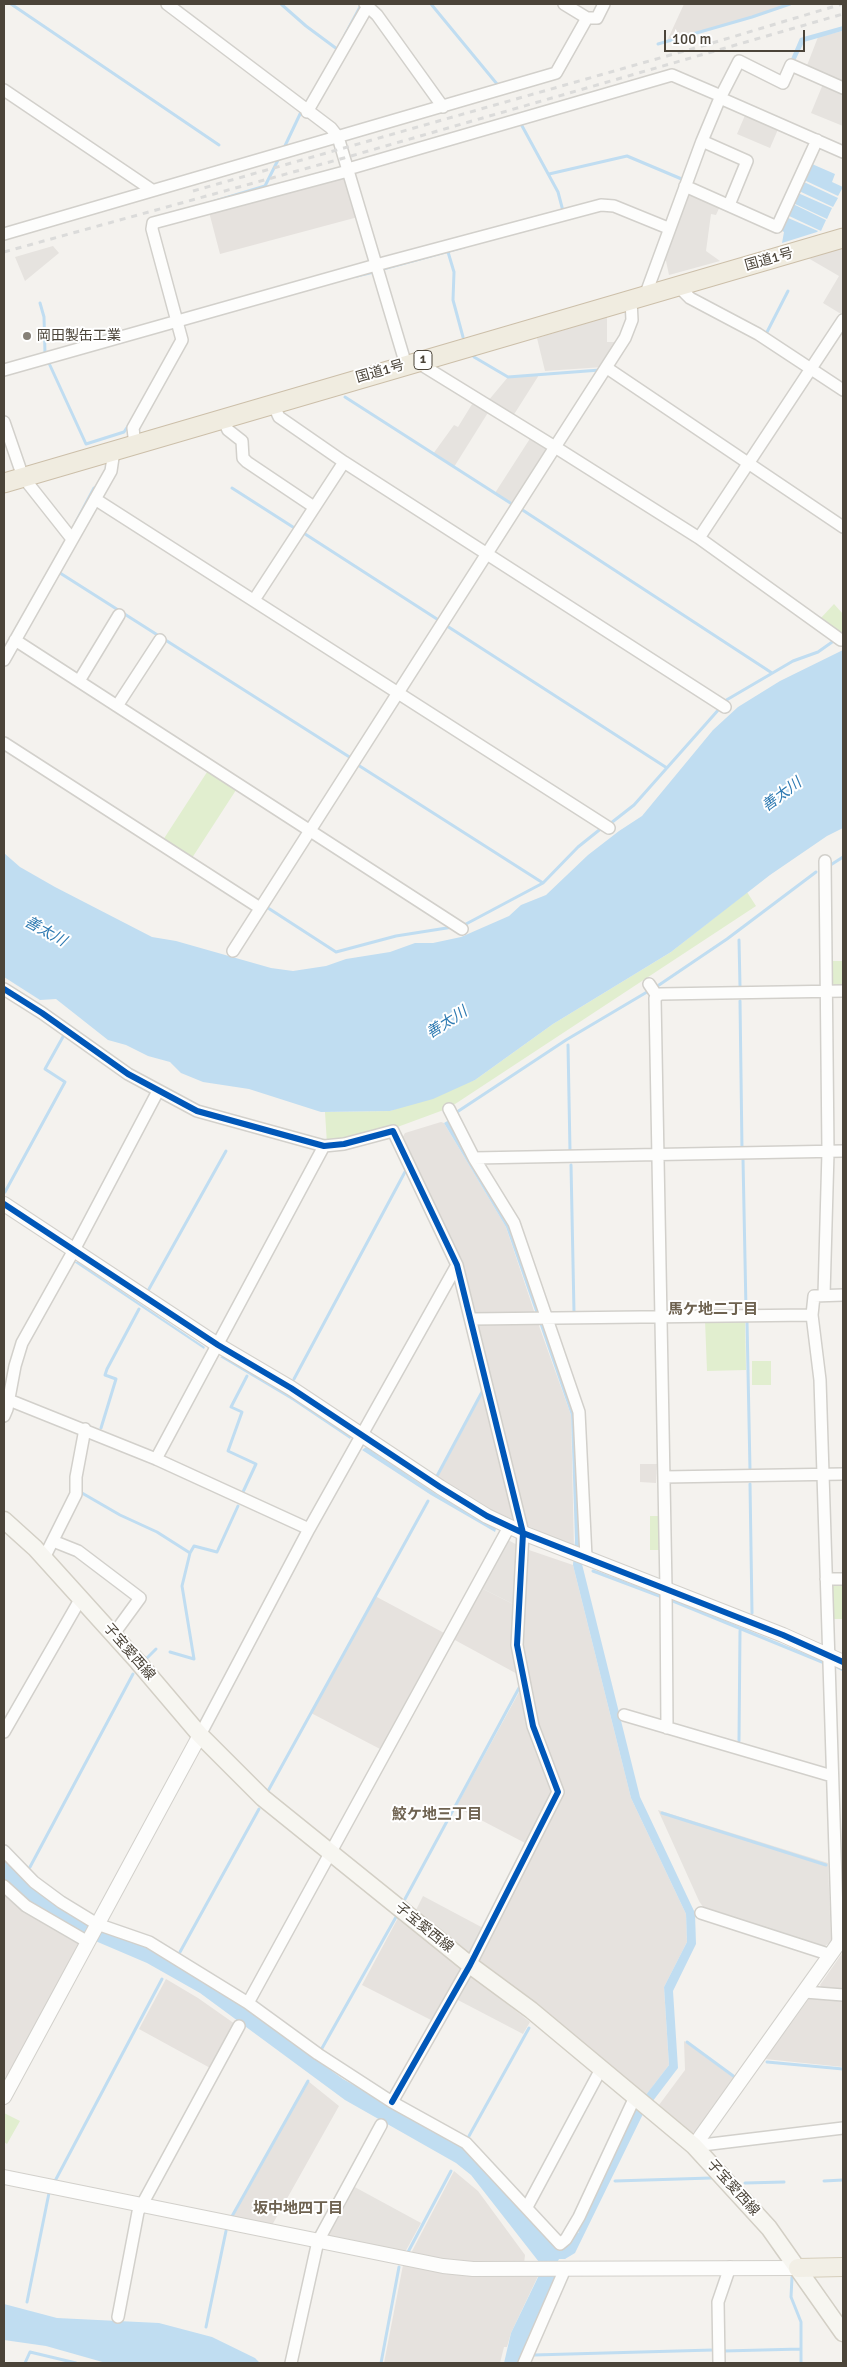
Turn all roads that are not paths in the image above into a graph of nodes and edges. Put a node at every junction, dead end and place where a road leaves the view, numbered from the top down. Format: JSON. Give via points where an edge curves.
{"nodes":[{"id":1,"x":167,"y":4,"type":"edge"},
{"id":2,"x":367,"y":4,"type":"edge"},
{"id":3,"x":564,"y":4,"type":"edge"},
{"id":4,"x":604,"y":4,"type":"edge"},
{"id":5,"x":586,"y":18,"type":"junction"},
{"id":6,"x":843,"y":88,"type":"edge"},
{"id":7,"x":4,"y":90,"type":"edge"},
{"id":8,"x":720,"y":97,"type":"junction"},
{"id":9,"x":443,"y":107,"type":"junction"},
{"id":10,"x":307,"y":112,"type":"junction"},
{"id":11,"x":338,"y":138,"type":"junction"},
{"id":12,"x":817,"y":140,"type":"junction"},
{"id":13,"x":702,"y":141,"type":"junction"},
{"id":14,"x":843,"y":152,"type":"edge"},
{"id":15,"x":348,"y":170,"type":"junction"},
{"id":16,"x":685,"y":186,"type":"junction"},
{"id":17,"x":152,"y":190,"type":"junction"},
{"id":18,"x":728,"y":205,"type":"junction"},
{"id":19,"x":668,"y":228,"type":"junction"},
{"id":20,"x":4,"y":234,"type":"edge"},
{"id":21,"x":843,"y":238,"type":"edge"},
{"id":22,"x":376,"y":264,"type":"junction"},
{"id":23,"x":678,"y":286,"type":"junction"},
{"id":24,"x":638,"y":298,"type":"junction"},
{"id":25,"x":177,"y":320,"type":"junction"},
{"id":26,"x":843,"y":320,"type":"edge"},
{"id":27,"x":412,"y":363,"type":"junction"},
{"id":28,"x":607,"y":368,"type":"junction"},
{"id":29,"x":812,"y":369,"type":"junction"},
{"id":30,"x":4,"y":370,"type":"edge"},
{"id":31,"x":843,"y":390,"type":"edge"},
{"id":32,"x":273,"y":404,"type":"junction"},
{"id":33,"x":223,"y":419,"type":"junction"},
{"id":34,"x":4,"y":422,"type":"edge"},
{"id":35,"x":135,"y":445,"type":"junction"},
{"id":36,"x":555,"y":447,"type":"junction"},
{"id":37,"x":114,"y":451,"type":"junction"},
{"id":38,"x":344,"y":462,"type":"junction"},
{"id":39,"x":750,"y":464,"type":"junction"},
{"id":40,"x":23,"y":477,"type":"junction"},
{"id":41,"x":4,"y":483,"type":"edge"},
{"id":42,"x":95,"y":499,"type":"junction"},
{"id":43,"x":314,"y":507,"type":"junction"},
{"id":44,"x":843,"y":527,"type":"edge"},
{"id":45,"x":699,"y":538,"type":"junction"},
{"id":46,"x":72,"y":540,"type":"junction"},
{"id":47,"x":487,"y":554,"type":"junction"},
{"id":48,"x":254,"y":600,"type":"junction"},
{"id":49,"x":119,"y":615,"type":"dead end"},
{"id":50,"x":14,"y":640,"type":"junction"},
{"id":51,"x":160,"y":640,"type":"dead end"},
{"id":52,"x":841,"y":640,"type":"dead end"},
{"id":53,"x":4,"y":660,"type":"edge"},
{"id":54,"x":78,"y":681,"type":"junction"},
{"id":55,"x":399,"y":692,"type":"junction"},
{"id":56,"x":117,"y":706,"type":"junction"},
{"id":57,"x":725,"y":708,"type":"dead end"},
{"id":58,"x":4,"y":743,"type":"edge"},
{"id":59,"x":609,"y":828,"type":"dead end"},
{"id":60,"x":309,"y":829,"type":"junction"},
{"id":61,"x":825,"y":861,"type":"dead end"},
{"id":62,"x":260,"y":908,"type":"junction"},
{"id":63,"x":462,"y":929,"type":"dead end"},
{"id":64,"x":233,"y":951,"type":"dead end"},
{"id":65,"x":649,"y":984,"type":"dead end"},
{"id":66,"x":4,"y":989,"type":"edge"},
{"id":67,"x":826,"y":991,"type":"junction"},
{"id":68,"x":843,"y":991,"type":"edge"},
{"id":69,"x":658,"y":996,"type":"junction"},
{"id":70,"x":158,"y":1091,"type":"junction"},
{"id":71,"x":449,"y":1109,"type":"dead end"},
{"id":72,"x":324,"y":1146,"type":"junction"},
{"id":73,"x":843,"y":1151,"type":"edge"},
{"id":74,"x":828,"y":1152,"type":"junction"},
{"id":75,"x":657,"y":1155,"type":"junction"},
{"id":76,"x":474,"y":1158,"type":"junction"},
{"id":77,"x":4,"y":1204,"type":"edge"},
{"id":78,"x":74,"y":1250,"type":"junction"},
{"id":79,"x":457,"y":1264,"type":"junction"},
{"id":80,"x":824,"y":1296,"type":"junction"},
{"id":81,"x":843,"y":1296,"type":"edge"},
{"id":82,"x":812,"y":1315,"type":"junction"},
{"id":83,"x":660,"y":1316,"type":"junction"},
{"id":84,"x":471,"y":1318,"type":"junction"},
{"id":85,"x":542,"y":1318,"type":"junction"},
{"id":86,"x":218,"y":1345,"type":"junction"},
{"id":87,"x":6,"y":1399,"type":"edge"},
{"id":88,"x":4,"y":1416,"type":"edge"},
{"id":89,"x":84,"y":1429,"type":"junction"},
{"id":90,"x":362,"y":1436,"type":"junction"},
{"id":91,"x":156,"y":1459,"type":"junction"},
{"id":92,"x":822,"y":1474,"type":"junction"},
{"id":93,"x":843,"y":1474,"type":"edge"},
{"id":94,"x":664,"y":1477,"type":"junction"},
{"id":95,"x":4,"y":1520,"type":"edge"},
{"id":96,"x":509,"y":1527,"type":"junction"},
{"id":97,"x":310,"y":1529,"type":"junction"},
{"id":98,"x":523,"y":1533,"type":"junction"},
{"id":99,"x":53,"y":1541,"type":"junction"},
{"id":100,"x":586,"y":1557,"type":"junction"},
{"id":101,"x":44,"y":1558,"type":"junction"},
{"id":102,"x":826,"y":1579,"type":"junction"},
{"id":103,"x":843,"y":1579,"type":"edge"},
{"id":104,"x":666,"y":1588,"type":"junction"},
{"id":105,"x":82,"y":1598,"type":"junction"},
{"id":106,"x":113,"y":1634,"type":"junction"},
{"id":107,"x":828,"y":1655,"type":"junction"},
{"id":108,"x":843,"y":1662,"type":"edge"},
{"id":109,"x":624,"y":1715,"type":"dead end"},
{"id":110,"x":7,"y":1716,"type":"edge"},
{"id":111,"x":667,"y":1728,"type":"junction"},
{"id":112,"x":4,"y":1732,"type":"edge"},
{"id":113,"x":200,"y":1735,"type":"junction"},
{"id":114,"x":832,"y":1776,"type":"junction"},
{"id":115,"x":4,"y":1851,"type":"edge"},
{"id":116,"x":330,"y":1854,"type":"junction"},
{"id":117,"x":4,"y":1886,"type":"edge"},
{"id":118,"x":701,"y":1913,"type":"dead end"},
{"id":119,"x":97,"y":1925,"type":"junction"},
{"id":120,"x":88,"y":1942,"type":"junction"},
{"id":121,"x":837,"y":1946,"type":"edge"},
{"id":122,"x":470,"y":1965,"type":"junction"},
{"id":123,"x":804,"y":1992,"type":"junction"},
{"id":124,"x":843,"y":1995,"type":"edge"},
{"id":125,"x":248,"y":2003,"type":"junction"},
{"id":126,"x":239,"y":2026,"type":"dead end"},
{"id":127,"x":601,"y":2069,"type":"junction"},
{"id":128,"x":4,"y":2096,"type":"edge"},
{"id":129,"x":635,"y":2097,"type":"junction"},
{"id":130,"x":392,"y":2102,"type":"junction"},
{"id":131,"x":381,"y":2125,"type":"dead end"},
{"id":132,"x":843,"y":2128,"type":"edge"},
{"id":133,"x":694,"y":2146,"type":"junction"},
{"id":134,"x":4,"y":2177,"type":"edge"},
{"id":135,"x":140,"y":2206,"type":"junction"},
{"id":136,"x":527,"y":2207,"type":"junction"},
{"id":137,"x":318,"y":2241,"type":"junction"},
{"id":138,"x":730,"y":2267,"type":"junction"},
{"id":139,"x":843,"y":2267,"type":"edge"},
{"id":140,"x":798,"y":2268,"type":"junction"},
{"id":141,"x":565,"y":2269,"type":"junction"},
{"id":142,"x":118,"y":2317,"type":"dead end"},
{"id":143,"x":843,"y":2333,"type":"edge"},
{"id":144,"x":291,"y":2363,"type":"edge"},
{"id":145,"x":524,"y":2363,"type":"edge"},
{"id":146,"x":719,"y":2363,"type":"edge"}],
"edges":[{"from":1,"to":10,"type":"street"},
{"from":2,"to":9,"type":"street"},
{"from":2,"to":10,"type":"street"},
{"from":3,"to":5,"type":"street"},
{"from":4,"to":5,"type":"street","via":[[597,18]]},
{"from":5,"to":9,"type":"street","via":[[556,73]]},
{"from":6,"to":8,"type":"street","via":[[791,65],[783,83],[739,61]]},
{"from":7,"to":17,"type":"street"},
{"from":8,"to":12,"type":"street"},
{"from":8,"to":13,"type":"street"},
{"from":8,"to":15,"type":"street","via":[[672,75]]},
{"from":9,"to":11,"type":"street"},
{"from":10,"to":11,"type":"street","via":[[331,128]]},
{"from":11,"to":15,"type":"street"},
{"from":11,"to":17,"type":"street"},
{"from":12,"to":14,"type":"street"},
{"from":12,"to":18,"type":"street","via":[[776,227]]},
{"from":13,"to":16,"type":"street"},
{"from":13,"to":18,"type":"street","via":[[747,160]]},
{"from":15,"to":22,"type":"street"},
{"from":15,"to":25,"type":"street","via":[[153,224]]},
{"from":16,"to":18,"type":"street"},
{"from":16,"to":19,"type":"street"},
{"from":17,"to":20,"type":"street"},
{"from":19,"to":22,"type":"street","via":[[614,206],[601,205]]},
{"from":19,"to":24,"type":"street"},
{"from":21,"to":23,"type":"highway","name":"国道1号","number":"1"},
{"from":22,"to":25,"type":"street"},
{"from":22,"to":27,"type":"street"},
{"from":23,"to":24,"type":"highway","name":"国道1号","number":"1"},
{"from":23,"to":29,"type":"street","via":[[690,298],[758,334]]},
{"from":24,"to":27,"type":"highway","name":"国道1号","number":"1"},
{"from":24,"to":28,"type":"street","via":[[632,320]]},
{"from":25,"to":30,"type":"street"},
{"from":25,"to":35,"type":"street","via":[[182,340],[133,428]]},
{"from":26,"to":29,"type":"street"},
{"from":27,"to":32,"type":"highway","name":"国道1号","number":"1"},
{"from":27,"to":36,"type":"street"},
{"from":28,"to":36,"type":"street"},
{"from":28,"to":39,"type":"street"},
{"from":29,"to":31,"type":"street"},
{"from":29,"to":39,"type":"street"},
{"from":32,"to":33,"type":"highway","name":"国道1号","number":"1"},
{"from":32,"to":38,"type":"street","via":[[278,417]]},
{"from":33,"to":35,"type":"highway","name":"国道1号","number":"1"},
{"from":33,"to":43,"type":"street","via":[[228,430],[242,441],[243,458],[247,462]]},
{"from":34,"to":40,"type":"street"},
{"from":35,"to":37,"type":"highway","name":"国道1号","number":"1"},
{"from":36,"to":45,"type":"street"},
{"from":36,"to":47,"type":"street"},
{"from":37,"to":40,"type":"highway","name":"国道1号","number":"1"},
{"from":37,"to":42,"type":"street","via":[[111,471]]},
{"from":38,"to":43,"type":"street"},
{"from":38,"to":47,"type":"street"},
{"from":39,"to":44,"type":"street"},
{"from":39,"to":45,"type":"street"},
{"from":40,"to":41,"type":"highway","name":"国道1号","number":"1"},
{"from":40,"to":46,"type":"street"},
{"from":42,"to":46,"type":"street"},
{"from":42,"to":48,"type":"street"},
{"from":43,"to":48,"type":"street"},
{"from":45,"to":52,"type":"street"},
{"from":46,"to":50,"type":"street"},
{"from":47,"to":55,"type":"street"},
{"from":47,"to":57,"type":"street"},
{"from":48,"to":55,"type":"street"},
{"from":49,"to":54,"type":"street"},
{"from":50,"to":53,"type":"street"},
{"from":50,"to":54,"type":"street"},
{"from":51,"to":56,"type":"street"},
{"from":54,"to":56,"type":"street"},
{"from":55,"to":59,"type":"street"},
{"from":55,"to":60,"type":"street"},
{"from":56,"to":60,"type":"street"},
{"from":58,"to":62,"type":"street"},
{"from":60,"to":62,"type":"street"},
{"from":60,"to":63,"type":"street"},
{"from":61,"to":67,"type":"street"},
{"from":62,"to":64,"type":"street"},
{"from":65,"to":69,"type":"street"},
{"from":66,"to":70,"type":"street","via":[[103,1058]]},
{"from":67,"to":68,"type":"street"},
{"from":67,"to":69,"type":"street"},
{"from":67,"to":74,"type":"street"},
{"from":69,"to":75,"type":"street","via":[[655,998]]},
{"from":70,"to":72,"type":"street","via":[[197,1111]]},
{"from":70,"to":78,"type":"street"},
{"from":71,"to":76,"type":"street"},
{"from":72,"to":79,"type":"street","via":[[393,1131]]},
{"from":72,"to":86,"type":"street"},
{"from":73,"to":74,"type":"street"},
{"from":74,"to":75,"type":"street"},
{"from":74,"to":80,"type":"street"},
{"from":75,"to":76,"type":"street"},
{"from":75,"to":83,"type":"street"},
{"from":76,"to":85,"type":"street","via":[[514,1223]]},
{"from":77,"to":78,"type":"street"},
{"from":78,"to":86,"type":"street"},
{"from":78,"to":87,"type":"street","via":[[22,1343]]},
{"from":79,"to":84,"type":"street"},
{"from":79,"to":90,"type":"street"},
{"from":80,"to":81,"type":"street"},
{"from":80,"to":82,"type":"street","via":[[814,1296]]},
{"from":82,"to":83,"type":"street"},
{"from":82,"to":92,"type":"street","via":[[820,1380]]},
{"from":83,"to":85,"type":"street"},
{"from":83,"to":94,"type":"street"},
{"from":84,"to":85,"type":"street"},
{"from":84,"to":98,"type":"street"},
{"from":85,"to":100,"type":"street","via":[[579,1412]]},
{"from":86,"to":90,"type":"street","via":[[291,1388]]},
{"from":86,"to":91,"type":"street"},
{"from":87,"to":88,"type":"street"},
{"from":87,"to":89,"type":"street"},
{"from":89,"to":91,"type":"street"},
{"from":89,"to":99,"type":"street","via":[[76,1494]]},
{"from":90,"to":96,"type":"street"},
{"from":90,"to":97,"type":"street"},
{"from":91,"to":97,"type":"street"},
{"from":92,"to":93,"type":"street"},
{"from":92,"to":94,"type":"street"},
{"from":92,"to":102,"type":"street"},
{"from":94,"to":104,"type":"street"},
{"from":95,"to":101,"type":"main road","name":"子宝愛西線"},
{"from":96,"to":98,"type":"street"},
{"from":96,"to":116,"type":"street"},
{"from":97,"to":113,"type":"street"},
{"from":98,"to":100,"type":"street"},
{"from":98,"to":122,"type":"street","via":[[517,1644],[533,1726],[558,1792]]},
{"from":99,"to":101,"type":"street"},
{"from":99,"to":106,"type":"street","via":[[78,1551],[140,1598]]},
{"from":100,"to":104,"type":"street"},
{"from":101,"to":105,"type":"main road","name":"子宝愛西線"},
{"from":102,"to":103,"type":"street"},
{"from":102,"to":107,"type":"street"},
{"from":104,"to":107,"type":"street"},
{"from":104,"to":111,"type":"street"},
{"from":105,"to":106,"type":"main road","name":"子宝愛西線"},
{"from":105,"to":110,"type":"street"},
{"from":106,"to":113,"type":"main road","name":"子宝愛西線"},
{"from":107,"to":108,"type":"street"},
{"from":107,"to":114,"type":"street"},
{"from":109,"to":111,"type":"street"},
{"from":110,"to":112,"type":"street"},
{"from":111,"to":114,"type":"street"},
{"from":113,"to":116,"type":"main road","name":"子宝愛西線","via":[[263,1798]]},
{"from":113,"to":119,"type":"street"},
{"from":114,"to":121,"type":"street"},
{"from":115,"to":119,"type":"street","via":[[34,1882]]},
{"from":116,"to":122,"type":"main road","name":"子宝愛西線"},
{"from":116,"to":125,"type":"street"},
{"from":117,"to":120,"type":"street","via":[[26,1906]]},
{"from":118,"to":121,"type":"street"},
{"from":119,"to":120,"type":"street"},
{"from":119,"to":125,"type":"street","via":[[149,1942]]},
{"from":120,"to":128,"type":"street"},
{"from":121,"to":123,"type":"street"},
{"from":122,"to":127,"type":"main road","name":"子宝愛西線","via":[[531,2010]]},
{"from":122,"to":130,"type":"street"},
{"from":123,"to":124,"type":"street"},
{"from":123,"to":133,"type":"street"},
{"from":125,"to":130,"type":"street"},
{"from":126,"to":135,"type":"street"},
{"from":127,"to":129,"type":"main road","name":"子宝愛西線"},
{"from":127,"to":136,"type":"street"},
{"from":129,"to":133,"type":"main road","name":"子宝愛西線"},
{"from":129,"to":136,"type":"street","via":[[566,2239],[560,2244],[556,2241]]},
{"from":130,"to":136,"type":"street","via":[[466,2143]]},
{"from":131,"to":137,"type":"street"},
{"from":132,"to":133,"type":"street"},
{"from":133,"to":140,"type":"main road","name":"子宝愛西線","via":[[769,2228]]},
{"from":134,"to":135,"type":"street"},
{"from":135,"to":137,"type":"street"},
{"from":135,"to":142,"type":"street"},
{"from":137,"to":141,"type":"street","via":[[443,2266]]},
{"from":137,"to":144,"type":"street"},
{"from":138,"to":140,"type":"street"},
{"from":138,"to":141,"type":"street"},
{"from":138,"to":146,"type":"street","via":[[718,2302]]},
{"from":139,"to":140,"type":"main road"},
{"from":140,"to":143,"type":"main road","name":"子宝愛西線"},
{"from":141,"to":145,"type":"street"}]}
